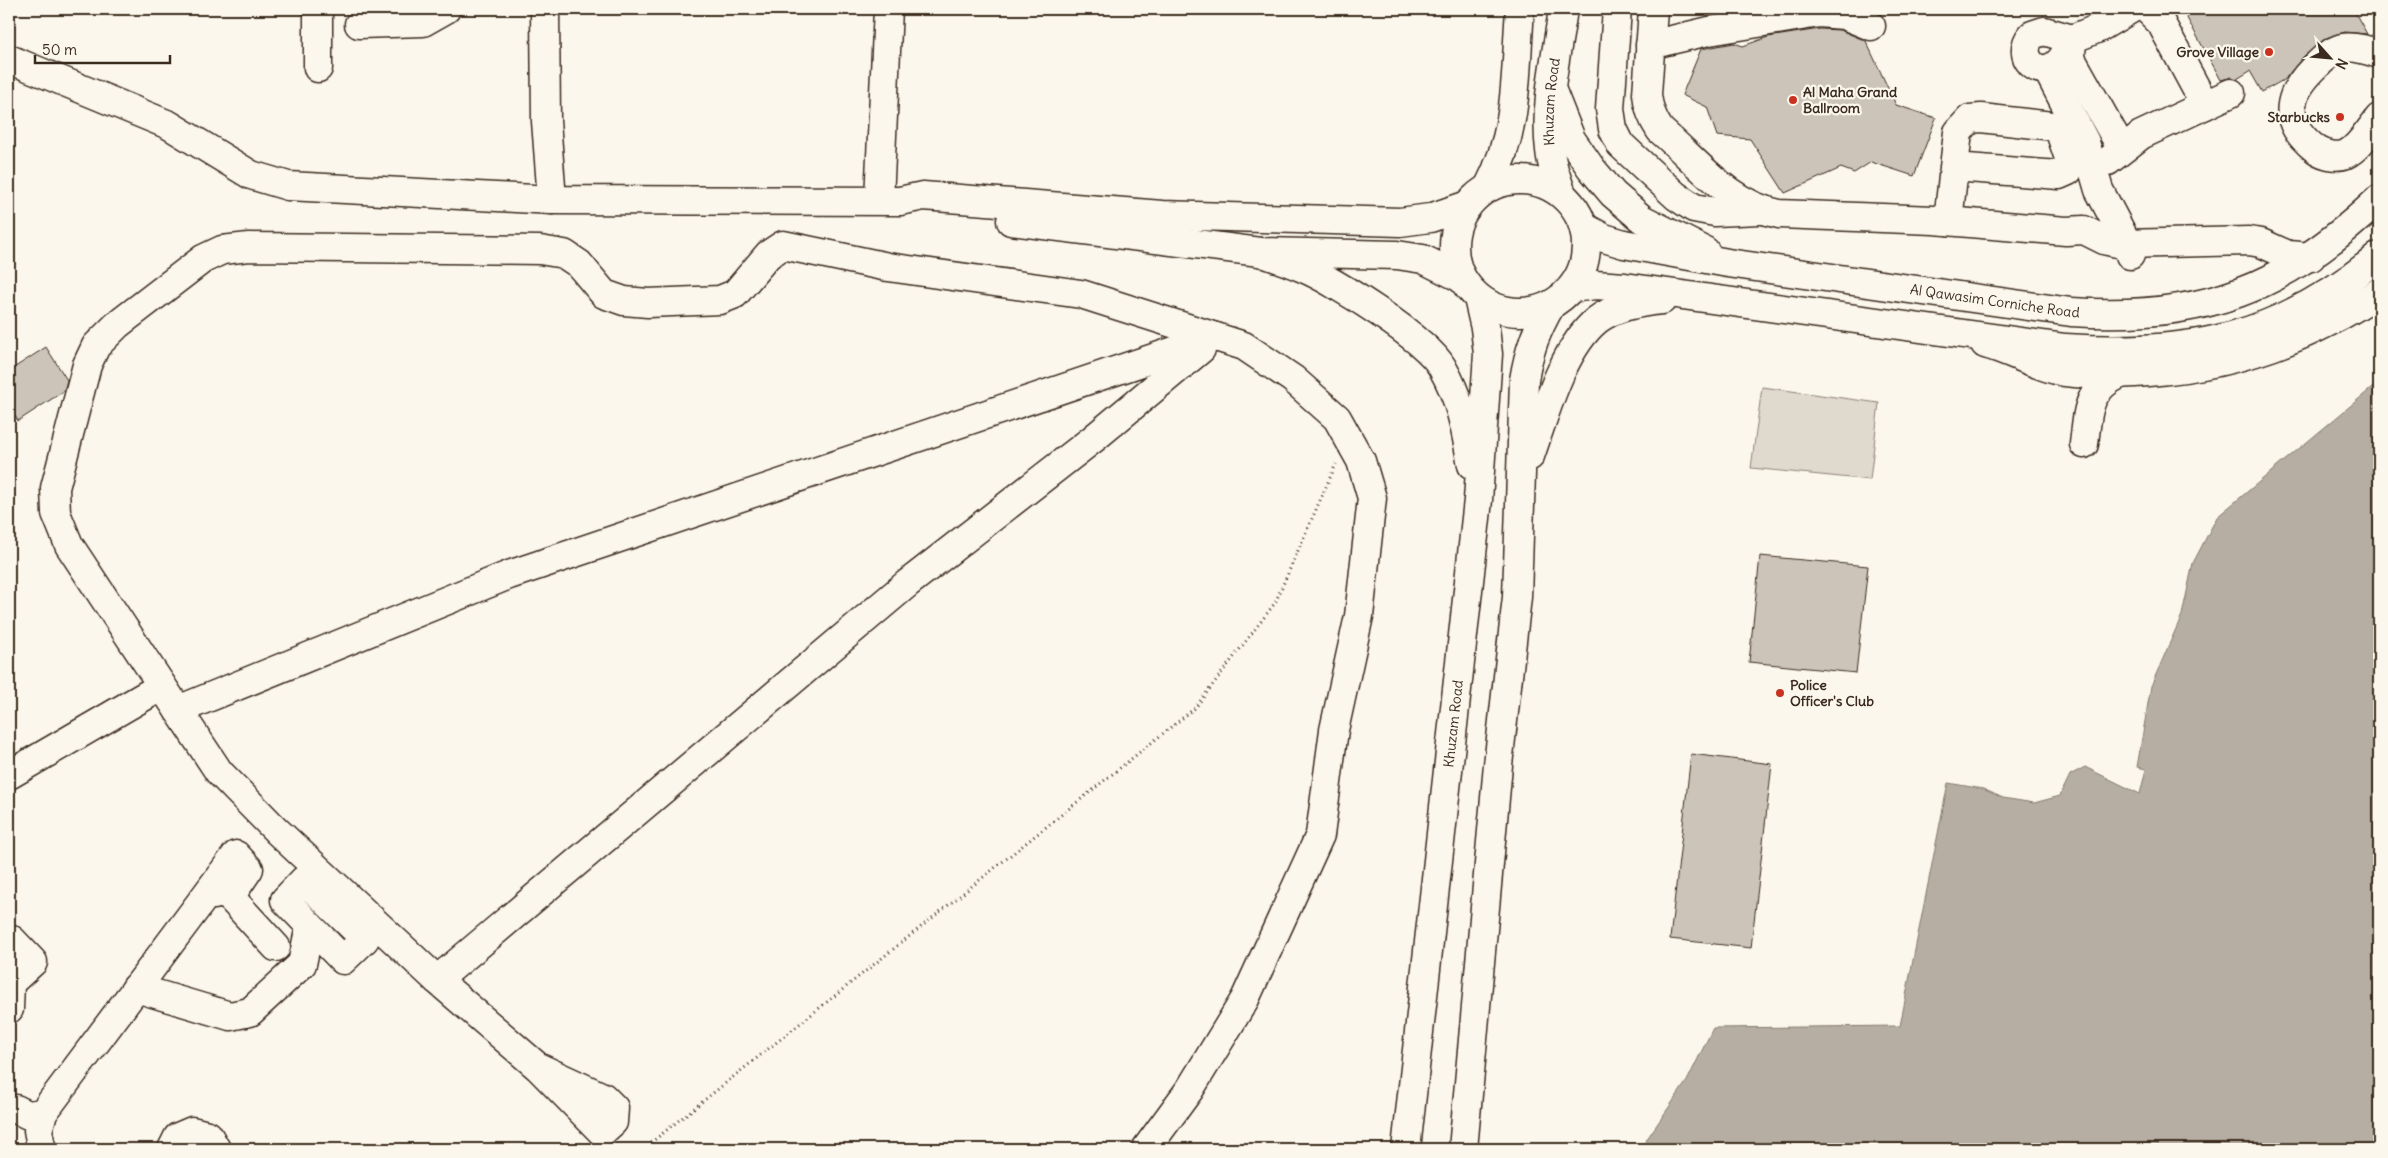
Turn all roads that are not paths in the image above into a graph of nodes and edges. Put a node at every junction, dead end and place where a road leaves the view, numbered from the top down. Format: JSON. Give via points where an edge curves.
{"nodes":[{"id":1,"x":318,"y":9,"type":"edge"},
{"id":2,"x":446,"y":9,"type":"edge"},
{"id":3,"x":545,"y":9,"type":"edge"},
{"id":4,"x":888,"y":9,"type":"edge"},
{"id":5,"x":1520,"y":9,"type":"edge"},
{"id":6,"x":1563,"y":9,"type":"edge"},
{"id":7,"x":1617,"y":9,"type":"edge"},
{"id":8,"x":1653,"y":9,"type":"edge"},
{"id":9,"x":2131,"y":9,"type":"edge"},
{"id":10,"x":2147,"y":9,"type":"edge"},
{"id":11,"x":360,"y":24,"type":"dead end"},
{"id":12,"x":1871,"y":26,"type":"dead end"},
{"id":13,"x":2072,"y":39,"type":"junction"},
{"id":14,"x":1650,"y":45,"type":"junction"},
{"id":15,"x":2379,"y":54,"type":"edge"},
{"id":16,"x":9,"y":58,"type":"edge"},
{"id":17,"x":318,"y":68,"type":"dead end"},
{"id":18,"x":2047,"y":69,"type":"junction"},
{"id":19,"x":1552,"y":90,"type":"junction"},
{"id":20,"x":2231,"y":93,"type":"dead end"},
{"id":21,"x":2205,"y":105,"type":"junction"},
{"id":22,"x":2379,"y":118,"type":"edge"},
{"id":23,"x":2108,"y":158,"type":"junction"},
{"id":24,"x":1954,"y":167,"type":"dead end"},
{"id":25,"x":1562,"y":194,"type":"junction"},
{"id":26,"x":1478,"y":196,"type":"junction"},
{"id":27,"x":2379,"y":199,"type":"edge"},
{"id":28,"x":552,"y":200,"type":"junction"},
{"id":29,"x":889,"y":200,"type":"junction"},
{"id":30,"x":1760,"y":210,"type":"junction"},
{"id":31,"x":1948,"y":222,"type":"junction"},
{"id":32,"x":1584,"y":227,"type":"junction"},
{"id":33,"x":2140,"y":249,"type":"junction"},
{"id":34,"x":1260,"y":252,"type":"junction"},
{"id":35,"x":2379,"y":256,"type":"edge"},
{"id":36,"x":2310,"y":257,"type":"junction"},
{"id":37,"x":1728,"y":263,"type":"junction"},
{"id":38,"x":2261,"y":284,"type":"junction"},
{"id":39,"x":1469,"y":288,"type":"junction"},
{"id":40,"x":2379,"y":292,"type":"edge"},
{"id":41,"x":1561,"y":297,"type":"junction"},
{"id":42,"x":1692,"y":297,"type":"junction"},
{"id":43,"x":1945,"y":333,"type":"junction"},
{"id":44,"x":1216,"y":337,"type":"junction"},
{"id":45,"x":2064,"y":372,"type":"junction"},
{"id":46,"x":2120,"y":374,"type":"junction"},
{"id":47,"x":1092,"y":380,"type":"junction"},
{"id":48,"x":2090,"y":402,"type":"junction"},
{"id":49,"x":1114,"y":421,"type":"junction"},
{"id":50,"x":2084,"y":444,"type":"dead end"},
{"id":51,"x":1520,"y":484,"type":"junction"},
{"id":52,"x":1478,"y":500,"type":"junction"},
{"id":53,"x":162,"y":686,"type":"junction"},
{"id":54,"x":178,"y":710,"type":"junction"},
{"id":55,"x":9,"y":775,"type":"edge"},
{"id":56,"x":230,"y":897,"type":"junction"},
{"id":57,"x":199,"y":903,"type":"junction"},
{"id":58,"x":310,"y":926,"type":"dead end"},
{"id":59,"x":9,"y":943,"type":"edge"},
{"id":60,"x":276,"y":948,"type":"dead end"},
{"id":61,"x":437,"y":980,"type":"junction"},
{"id":62,"x":136,"y":988,"type":"junction"},
{"id":63,"x":9,"y":991,"type":"edge"},
{"id":64,"x":538,"y":1067,"type":"dead end"},
{"id":65,"x":13,"y":1103,"type":"edge"},
{"id":66,"x":44,"y":1113,"type":"junction"},
{"id":67,"x":42,"y":1148,"type":"edge"},
{"id":68,"x":172,"y":1149,"type":"edge"},
{"id":69,"x":216,"y":1149,"type":"edge"},
{"id":70,"x":1146,"y":1149,"type":"edge"},
{"id":71,"x":1406,"y":1149,"type":"edge"},
{"id":72,"x":1463,"y":1149,"type":"edge"}],
"edges":[{"from":1,"to":17,"type":"main road"},
{"from":2,"to":11,"type":"main road","via":[[423,22]]},
{"from":3,"to":28,"type":"main road","via":[[546,121]]},
{"from":4,"to":29,"type":"main road"},
{"from":5,"to":26,"type":"main road","via":[[1511,126],[1500,164]]},
{"from":6,"to":19,"type":"main road","name":"Khuzam Road"},
{"from":7,"to":30,"type":"main road","via":[[1610,109],[1613,129],[1622,145],[1676,196],[1694,208],[1715,212]]},
{"from":8,"to":14,"type":"main road"},
{"from":9,"to":13,"type":"main road"},
{"from":10,"to":21,"type":"main road","via":[[2161,23]]},
{"from":12,"to":14,"type":"main road","via":[[1844,15],[1819,13],[1709,31]]},
{"from":13,"to":18,"type":"main road","via":[[2059,62]]},
{"from":13,"to":18,"type":"main road","via":[[2044,31],[2032,35],[2026,46],[2027,58],[2035,67]]},
{"from":13,"to":23,"type":"main road","via":[[2073,62]]},
{"from":14,"to":30,"type":"main road","via":[[1647,94],[1652,119],[1725,190]]},
{"from":15,"to":22,"type":"main road","via":[[2362,48],[2342,48],[2324,58],[2304,78],[2293,97],[2291,115],[2297,132],[2308,143],[2322,153],[2335,156],[2346,154],[2355,147]]},
{"from":16,"to":28,"type":"main road","via":[[169,125],[251,176],[288,186]]},
{"from":18,"to":23,"type":"main road","via":[[2085,142]]},
{"from":19,"to":25,"type":"main road","name":"Khuzam Road","via":[[1549,148]]},
{"from":19,"to":37,"type":"main road","via":[[1571,139],[1613,194],[1642,219]]},
{"from":20,"to":21,"type":"main road"},
{"from":21,"to":23,"type":"main road","via":[[2141,135]]},
{"from":23,"to":33,"type":"main road","via":[[2099,190]]},
{"from":24,"to":31,"type":"main road"},
{"from":25,"to":26,"type":"main road","via":[[1538,182],[1513,180]]},
{"from":25,"to":32,"type":"main road"},
{"from":26,"to":29,"type":"main road","via":[[1430,218],[1400,222],[1162,215],[923,196]]},
{"from":26,"to":39,"type":"main road","via":[[1456,228],[1454,254]]},
{"from":27,"to":36,"type":"main road","name":"Al Qawasim Corniche Road","via":[[2347,230]]},
{"from":28,"to":29,"type":"main road"},
{"from":29,"to":34,"type":"main road","via":[[920,209]]},
{"from":30,"to":31,"type":"main road","via":[[1779,214]]},
{"from":31,"to":33,"type":"main road","via":[[2066,231],[2105,252]]},
{"from":32,"to":37,"type":"main road","name":"Al Qawasim Corniche Road","via":[[1624,244]]},
{"from":32,"to":41,"type":"main road","via":[[1587,248],[1584,263]]},
{"from":33,"to":36,"type":"main road","via":[[2249,241],[2288,255]]},
{"from":33,"to":38,"type":"main road","via":[[2258,254],[2266,266]]},
{"from":34,"to":39,"type":"main road","via":[[1397,255],[1423,259]]},
{"from":34,"to":52,"type":"main road","via":[[1328,280],[1412,336],[1441,365],[1460,402]]},
{"from":35,"to":43,"type":"main road","via":[[2351,279],[2311,304],[2264,326],[2218,340],[2162,350],[2065,348]]},
{"from":36,"to":38,"type":"main road","name":"Al Qawasim Corniche Road"},
{"from":37,"to":38,"type":"main road","name":"Al Qawasim Corniche Road","via":[[2071,312],[2118,315],[2163,312],[2218,300]]},
{"from":39,"to":41,"type":"main road","via":[[1501,310],[1527,313]]},
{"from":39,"to":52,"type":"main road","name":"Khuzam Road","via":[[1485,328],[1488,354]]},
{"from":40,"to":46,"type":"main road","via":[[2346,315],[2247,356],[2191,369]]},
{"from":41,"to":42,"type":"main road","via":[[1594,284]]},
{"from":41,"to":51,"type":"main road","via":[[1536,330],[1528,356]]},
{"from":42,"to":43,"type":"main road"},
{"from":42,"to":51,"type":"main road","via":[[1634,302],[1598,320],[1579,341],[1563,369]]},
{"from":43,"to":45,"type":"main road","via":[[2003,349]]},
{"from":44,"to":47,"type":"main road"},
{"from":44,"to":49,"type":"main road"},
{"from":44,"to":53,"type":"main road","via":[[1081,294],[888,266],[783,245],[768,254],[735,294],[720,300],[648,303],[624,301],[604,294],[579,264],[564,254],[540,250],[258,247],[222,250],[202,259],[96,346],[87,365],[55,488],[56,513],[69,545]]},
{"from":44,"to":70,"type":"main road","via":[[1244,346],[1293,379],[1337,418],[1361,461],[1372,498],[1359,616],[1334,730],[1320,835],[1245,999],[1190,1089]]},
{"from":45,"to":46,"type":"main road"},
{"from":45,"to":48,"type":"main road","via":[[2080,385]]},
{"from":46,"to":48,"type":"main road","via":[[2104,384]]},
{"from":47,"to":49,"type":"main road","via":[[1113,381],[1122,389],[1124,402]]},
{"from":47,"to":54,"type":"main road","via":[[508,575]]},
{"from":48,"to":50,"type":"main road"},
{"from":49,"to":61,"type":"main road","via":[[908,584]]},
{"from":51,"to":72,"type":"main road","via":[[1517,597],[1497,775]]},
{"from":52,"to":71,"type":"main road","name":"Khuzam Road"},
{"from":53,"to":54,"type":"main road"},
{"from":53,"to":55,"type":"main road"},
{"from":54,"to":61,"type":"main road","via":[[219,772],[277,831]]},
{"from":56,"to":57,"type":"main road","via":[[218,892]]},
{"from":56,"to":57,"type":"main road","via":[[249,868],[236,855]]},
{"from":56,"to":60,"type":"main road"},
{"from":57,"to":62,"type":"main road"},
{"from":58,"to":62,"type":"main road","via":[[302,964],[250,1012],[230,1016]]},
{"from":59,"to":63,"type":"main road","via":[[12,940],[32,962]]},
{"from":61,"to":64,"type":"main road"},
{"from":62,"to":66,"type":"main road"},
{"from":65,"to":66,"type":"main road","via":[[28,1115]]},
{"from":65,"to":67,"type":"main road"},
{"from":66,"to":67,"type":"main road","via":[[38,1130]]},
{"from":68,"to":69,"type":"main road","via":[[178,1137],[192,1131],[208,1135]]}]}
